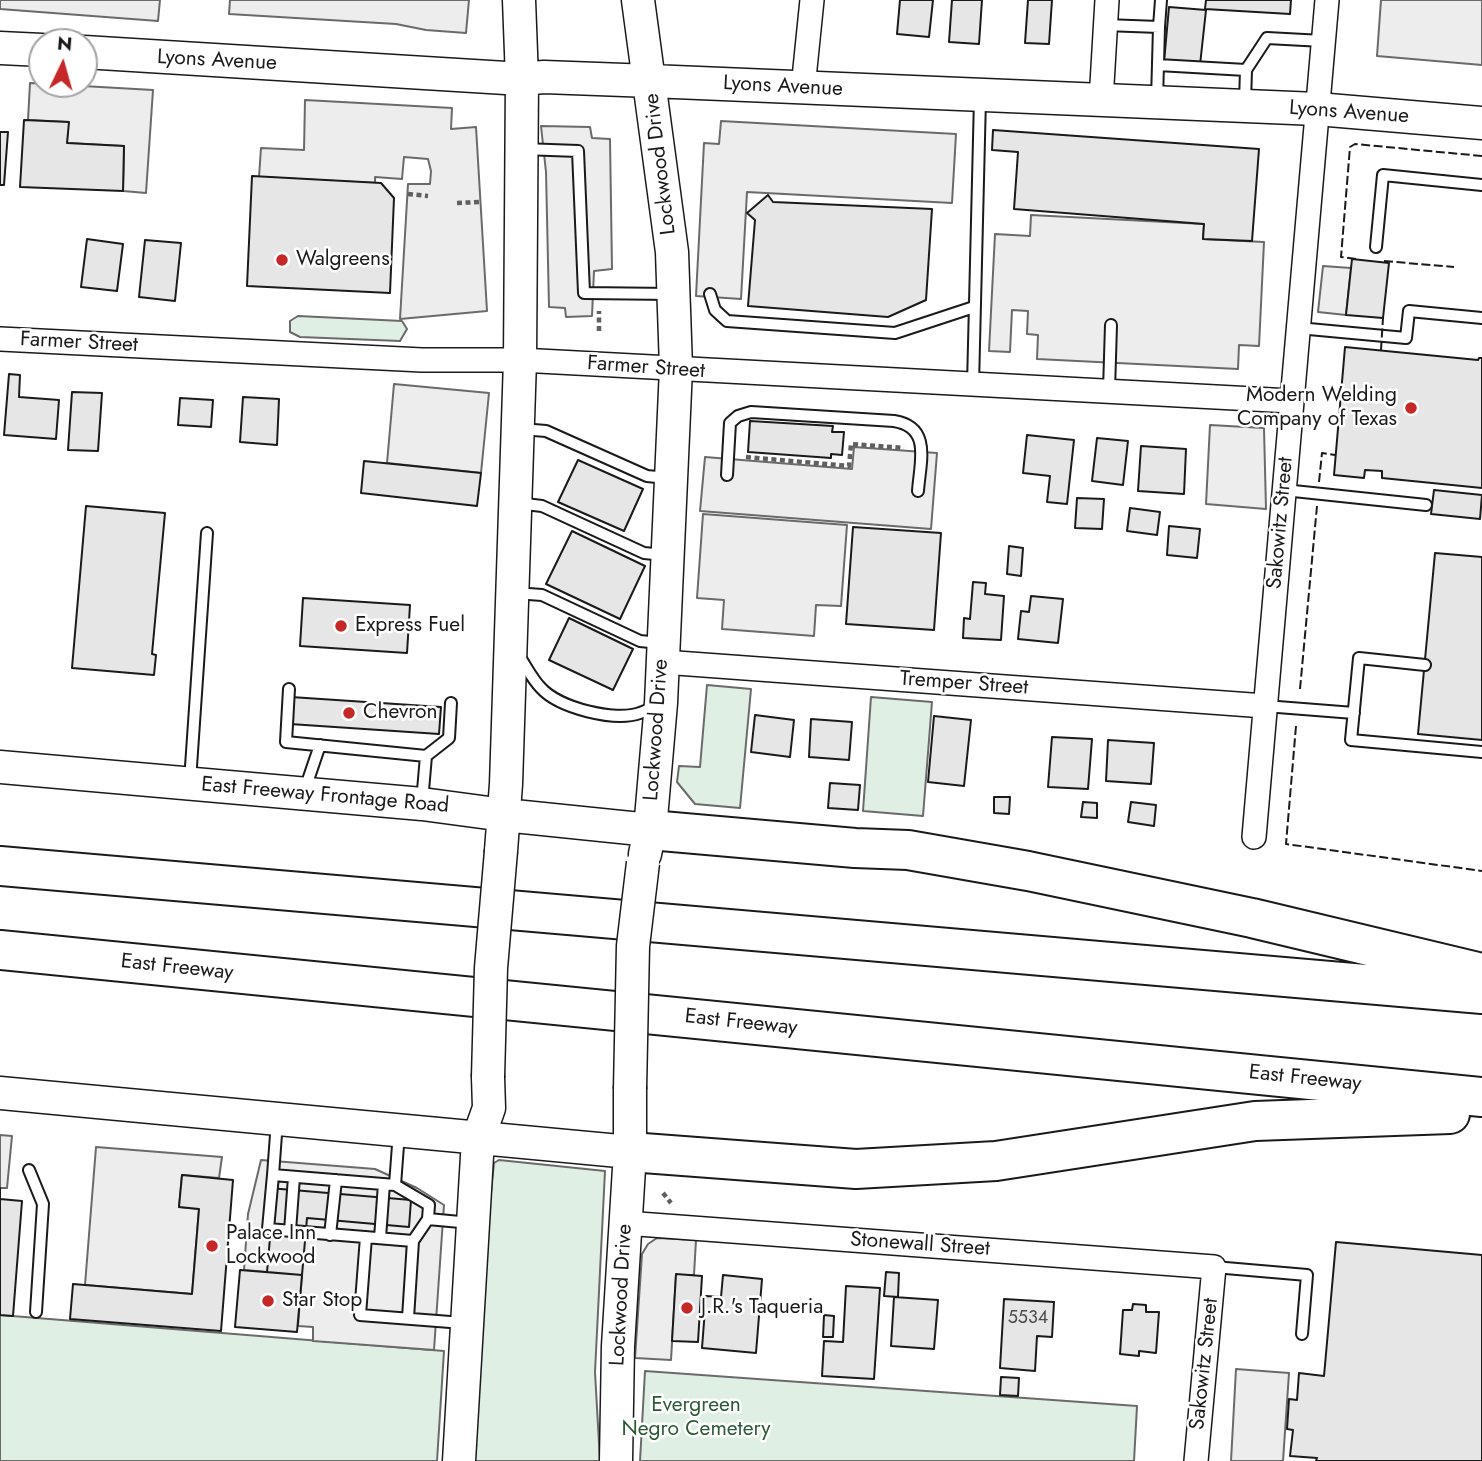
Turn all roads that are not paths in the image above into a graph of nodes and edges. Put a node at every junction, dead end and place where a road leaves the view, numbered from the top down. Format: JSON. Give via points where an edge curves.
{"nodes":[{"id":1,"x":519,"y":0,"type":"edge"},
{"id":2,"x":639,"y":0,"type":"edge"},
{"id":3,"x":812,"y":0,"type":"edge"},
{"id":4,"x":1107,"y":0,"type":"edge"},
{"id":5,"x":1161,"y":0,"type":"edge"},
{"id":6,"x":1327,"y":0,"type":"edge"},
{"id":7,"x":1105,"y":25,"type":"junction"},
{"id":8,"x":1159,"y":27,"type":"junction"},
{"id":9,"x":1323,"y":41,"type":"junction"},
{"id":10,"x":0,"y":48,"type":"edge"},
{"id":11,"x":28,"y":49,"type":"edge"},
{"id":12,"x":98,"y":53,"type":"edge"},
{"id":13,"x":1158,"y":65,"type":"junction"},
{"id":14,"x":1246,"y":70,"type":"junction"},
{"id":15,"x":523,"y":79,"type":"junction"},
{"id":16,"x":651,"y":81,"type":"junction"},
{"id":17,"x":803,"y":88,"type":"junction"},
{"id":18,"x":980,"y":96,"type":"junction"},
{"id":19,"x":1101,"y":101,"type":"junction"},
{"id":20,"x":1157,"y":103,"type":"junction"},
{"id":21,"x":1245,"y":106,"type":"junction"},
{"id":22,"x":1317,"y":109,"type":"junction"},
{"id":23,"x":1482,"y":123,"type":"edge"},
{"id":24,"x":522,"y":149,"type":"junction"},
{"id":25,"x":1482,"y":185,"type":"edge"},
{"id":26,"x":1376,"y":247,"type":"dead end"},
{"id":27,"x":674,"y":294,"type":"junction"},
{"id":28,"x":710,"y":294,"type":"dead end"},
{"id":29,"x":975,"y":307,"type":"junction"},
{"id":30,"x":1482,"y":318,"type":"edge"},
{"id":31,"x":1111,"y":325,"type":"dead end"},
{"id":32,"x":1298,"y":328,"type":"junction"},
{"id":33,"x":0,"y":339,"type":"edge"},
{"id":34,"x":520,"y":360,"type":"junction"},
{"id":35,"x":676,"y":368,"type":"junction"},
{"id":36,"x":973,"y":384,"type":"junction"},
{"id":37,"x":1109,"y":390,"type":"junction"},
{"id":38,"x":1291,"y":401,"type":"junction"},
{"id":39,"x":518,"y":429,"type":"junction"},
{"id":40,"x":727,"y":475,"type":"dead end"},
{"id":41,"x":671,"y":478,"type":"junction"},
{"id":42,"x":1284,"y":490,"type":"junction"},
{"id":43,"x":918,"y":491,"type":"dead end"},
{"id":44,"x":515,"y":503,"type":"junction"},
{"id":45,"x":1426,"y":505,"type":"dead end"},
{"id":46,"x":206,"y":533,"type":"dead end"},
{"id":47,"x":668,"y":555,"type":"junction"},
{"id":48,"x":513,"y":593,"type":"junction"},
{"id":49,"x":511,"y":645,"type":"junction"},
{"id":50,"x":663,"y":652,"type":"junction"},
{"id":51,"x":1424,"y":665,"type":"dead end"},
{"id":52,"x":289,"y":689,"type":"dead end"},
{"id":53,"x":451,"y":703,"type":"dead end"},
{"id":54,"x":661,"y":703,"type":"junction"},
{"id":55,"x":1265,"y":706,"type":"junction"},
{"id":56,"x":1354,"y":713,"type":"junction"},
{"id":57,"x":320,"y":746,"type":"junction"},
{"id":58,"x":1482,"y":752,"type":"edge"},
{"id":59,"x":426,"y":755,"type":"junction"},
{"id":60,"x":0,"y":767,"type":"edge"},
{"id":61,"x":190,"y":784,"type":"junction"},
{"id":62,"x":303,"y":793,"type":"junction"},
{"id":63,"x":422,"y":804,"type":"junction"},
{"id":64,"x":504,"y":815,"type":"junction"},
{"id":65,"x":1254,"y":837,"type":"dead end"},
{"id":66,"x":646,"y":846,"type":"junction"},
{"id":67,"x":0,"y":866,"type":"edge"},
{"id":68,"x":0,"y":950,"type":"edge"},
{"id":69,"x":1482,"y":973,"type":"edge"},
{"id":70,"x":1482,"y":994,"type":"edge"},
{"id":71,"x":0,"y":1093,"type":"edge"},
{"id":72,"x":1482,"y":1097,"type":"edge"},
{"id":73,"x":1482,"y":1113,"type":"edge"},
{"id":74,"x":277,"y":1119,"type":"junction"},
{"id":75,"x":400,"y":1129,"type":"junction"},
{"id":76,"x":478,"y":1139,"type":"junction"},
{"id":77,"x":631,"y":1152,"type":"junction"},
{"id":78,"x":29,"y":1170,"type":"dead end"},
{"id":79,"x":272,"y":1175,"type":"junction"},
{"id":80,"x":294,"y":1177,"type":"junction"},
{"id":81,"x":335,"y":1180,"type":"junction"},
{"id":82,"x":389,"y":1184,"type":"junction"},
{"id":83,"x":428,"y":1219,"type":"junction"},
{"id":84,"x":473,"y":1223,"type":"junction"},
{"id":85,"x":625,"y":1223,"type":"junction"},
{"id":86,"x":290,"y":1231,"type":"junction"},
{"id":87,"x":330,"y":1234,"type":"junction"},
{"id":88,"x":366,"y":1237,"type":"junction"},
{"id":89,"x":380,"y":1238,"type":"junction"},
{"id":90,"x":413,"y":1241,"type":"junction"},
{"id":91,"x":1214,"y":1267,"type":"junction"},
{"id":92,"x":36,"y":1312,"type":"dead end"},
{"id":93,"x":408,"y":1318,"type":"junction"},
{"id":94,"x":466,"y":1323,"type":"junction"},
{"id":95,"x":1302,"y":1334,"type":"dead end"},
{"id":96,"x":459,"y":1461,"type":"edge"},
{"id":97,"x":616,"y":1461,"type":"edge"},
{"id":98,"x":1196,"y":1461,"type":"edge"}],
"edges":[{"from":1,"to":15,"type":"main road"},
{"from":2,"to":16,"type":"main road","name":"Lockwood Drive"},
{"from":3,"to":17,"type":"street"},
{"from":4,"to":7,"type":"street"},
{"from":5,"to":8,"type":"lane"},
{"from":6,"to":9,"type":"street","name":"Sakowitz Street"},
{"from":7,"to":8,"type":"lane"},
{"from":7,"to":19,"type":"street"},
{"from":8,"to":13,"type":"lane"},
{"from":9,"to":14,"type":"lane","via":[[1267,38]]},
{"from":9,"to":22,"type":"street","name":"Sakowitz Street"},
{"from":10,"to":11,"type":"main road"},
{"from":12,"to":15,"type":"main road","name":"Lyons Avenue"},
{"from":13,"to":14,"type":"lane"},
{"from":13,"to":20,"type":"lane"},
{"from":14,"to":21,"type":"lane"},
{"from":15,"to":16,"type":"main road","name":"Lyons Avenue"},
{"from":15,"to":24,"type":"main road"},
{"from":16,"to":17,"type":"main road","name":"Lyons Avenue"},
{"from":16,"to":27,"type":"main road","name":"Lockwood Drive"},
{"from":17,"to":18,"type":"main road","name":"Lyons Avenue"},
{"from":18,"to":19,"type":"main road","name":"Lyons Avenue"},
{"from":18,"to":29,"type":"lane"},
{"from":19,"to":20,"type":"main road","name":"Lyons Avenue"},
{"from":20,"to":21,"type":"main road","name":"Lyons Avenue"},
{"from":21,"to":22,"type":"main road","name":"Lyons Avenue"},
{"from":22,"to":23,"type":"main road","name":"Lyons Avenue"},
{"from":22,"to":32,"type":"street","name":"Sakowitz Street"},
{"from":24,"to":27,"type":"lane","via":[[579,151],[584,293]]},
{"from":24,"to":34,"type":"main road"},
{"from":25,"to":26,"type":"lane","via":[[1383,175]]},
{"from":27,"to":35,"type":"main road","name":"Lockwood Drive"},
{"from":28,"to":29,"type":"lane","via":[[715,310],[727,321],[895,333]]},
{"from":29,"to":36,"type":"lane"},
{"from":30,"to":32,"type":"lane","via":[[1409,311],[1406,338]]},
{"from":31,"to":37,"type":"lane"},
{"from":32,"to":38,"type":"street","name":"Sakowitz Street"},
{"from":33,"to":34,"type":"street","name":"Farmer Street","via":[[422,360]]},
{"from":34,"to":35,"type":"street","name":"Farmer Street"},
{"from":34,"to":39,"type":"main road"},
{"from":35,"to":36,"type":"street","name":"Farmer Street"},
{"from":35,"to":41,"type":"main road","name":"Lockwood Drive"},
{"from":36,"to":37,"type":"street","name":"Farmer Street"},
{"from":37,"to":38,"type":"street","name":"Farmer Street"},
{"from":38,"to":42,"type":"street","name":"Sakowitz Street"},
{"from":39,"to":41,"type":"lane","via":[[546,431],[647,476]]},
{"from":39,"to":44,"type":"main road"},
{"from":40,"to":43,"type":"lane","via":[[730,423],[738,416],[751,412],[894,421],[912,427],[920,439]]},
{"from":41,"to":47,"type":"main road","name":"Lockwood Drive"},
{"from":42,"to":45,"type":"lane"},
{"from":42,"to":55,"type":"street","name":"Sakowitz Street"},
{"from":44,"to":47,"type":"lane","via":[[542,506],[645,553]]},
{"from":44,"to":48,"type":"main road"},
{"from":46,"to":61,"type":"lane"},
{"from":47,"to":50,"type":"main road","name":"Lockwood Drive"},
{"from":48,"to":49,"type":"main road"},
{"from":48,"to":50,"type":"lane","via":[[542,595]]},
{"from":49,"to":54,"type":"lane","via":[[542,690],[561,703],[614,715],[638,714]]},
{"from":49,"to":64,"type":"main road"},
{"from":50,"to":54,"type":"main road","name":"Lockwood Drive"},
{"from":50,"to":55,"type":"street","name":"Tremper Street"},
{"from":51,"to":56,"type":"lane","via":[[1359,659]]},
{"from":52,"to":57,"type":"lane","via":[[286,742]]},
{"from":53,"to":59,"type":"lane","via":[[449,738]]},
{"from":54,"to":66,"type":"main road","name":"Lockwood Drive"},
{"from":55,"to":56,"type":"lane"},
{"from":55,"to":65,"type":"street","name":"Sakowitz Street"},
{"from":56,"to":58,"type":"lane","via":[[1351,740]]},
{"from":57,"to":59,"type":"lane"},
{"from":57,"to":62,"type":"lane"},
{"from":59,"to":63,"type":"lane"},
{"from":60,"to":61,"type":"main road","name":"East Freeway Frontage Road"},
{"from":61,"to":62,"type":"main road","name":"East Freeway Frontage Road"},
{"from":62,"to":63,"type":"main road","name":"East Freeway Frontage Road"},
{"from":63,"to":64,"type":"main road","name":"East Freeway Frontage Road"},
{"from":64,"to":66,"type":"main road","name":"East Freeway Frontage Road"},
{"from":64,"to":76,"type":"main road","bridge":true,"via":[[491,968],[489,1108]]},
{"from":66,"to":69,"type":"highway","via":[[908,850],[1264,921]]},
{"from":66,"to":77,"type":"main road","name":"Lockwood Drive","bridge":true,"via":[[633,946]]},
{"from":67,"to":70,"type":"highway"},
{"from":68,"to":72,"type":"highway","name":"East Freeway"},
{"from":71,"to":74,"type":"main road"},
{"from":73,"to":77,"type":"highway","via":[[1255,1121],[996,1161],[856,1169]]},
{"from":74,"to":75,"type":"main road"},
{"from":74,"to":79,"type":"lane"},
{"from":75,"to":76,"type":"main road"},
{"from":75,"to":82,"type":"lane"},
{"from":76,"to":77,"type":"main road"},
{"from":76,"to":84,"type":"main road"},
{"from":77,"to":85,"type":"main road","name":"Lockwood Drive"},
{"from":78,"to":92,"type":"lane","via":[[43,1205]]},
{"from":79,"to":80,"type":"lane"},
{"from":79,"to":86,"type":"lane","via":[[268,1229]]},
{"from":80,"to":81,"type":"lane"},
{"from":80,"to":86,"type":"lane"},
{"from":81,"to":82,"type":"lane"},
{"from":81,"to":87,"type":"lane"},
{"from":82,"to":83,"type":"lane","via":[[429,1205]]},
{"from":82,"to":89,"type":"lane"},
{"from":83,"to":84,"type":"lane"},
{"from":83,"to":90,"type":"lane"},
{"from":84,"to":94,"type":"main road"},
{"from":85,"to":91,"type":"street","name":"Stonewall Street"},
{"from":85,"to":97,"type":"main road","name":"Lockwood Drive"},
{"from":86,"to":87,"type":"lane"},
{"from":87,"to":88,"type":"lane"},
{"from":88,"to":89,"type":"lane"},
{"from":88,"to":93,"type":"lane","via":[[360,1315]]},
{"from":89,"to":90,"type":"lane"},
{"from":90,"to":93,"type":"lane"},
{"from":91,"to":95,"type":"lane","via":[[1307,1275]]},
{"from":91,"to":98,"type":"street","name":"Sakowitz Street"},
{"from":93,"to":94,"type":"lane"},
{"from":94,"to":96,"type":"main road"}]}
